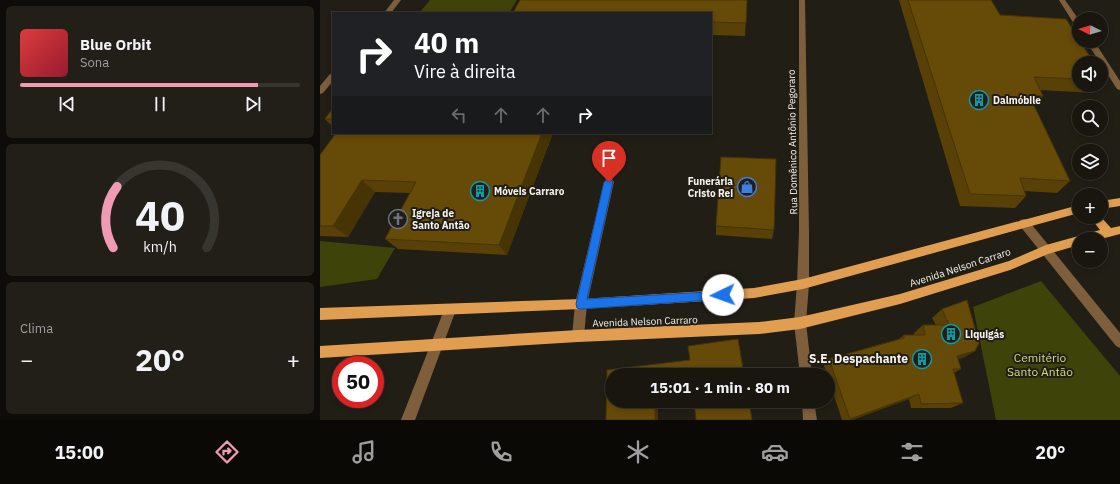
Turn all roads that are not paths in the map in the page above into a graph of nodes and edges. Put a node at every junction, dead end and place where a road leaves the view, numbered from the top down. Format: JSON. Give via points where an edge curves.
{"nodes":[{"id":1,"x":398,"y":0,"type":"edge"},
{"id":2,"x":802,"y":0,"type":"edge"},
{"id":3,"x":1062,"y":0,"type":"edge"},
{"id":4,"x":388,"y":12,"type":"edge"},
{"id":5,"x":1072,"y":15,"type":"edge"},
{"id":6,"x":1095,"y":48,"type":"edge"},
{"id":7,"x":332,"y":77,"type":"edge"},
{"id":8,"x":1120,"y":87,"type":"edge"},
{"id":9,"x":320,"y":91,"type":"edge"},
{"id":10,"x":609,"y":182,"type":"dead end"},
{"id":11,"x":1120,"y":202,"type":"edge"},
{"id":12,"x":1108,"y":204,"type":"edge"},
{"id":13,"x":1072,"y":211,"type":"edge"},
{"id":14,"x":1024,"y":223,"type":"junction"},
{"id":15,"x":1101,"y":224,"type":"edge"},
{"id":16,"x":1120,"y":230,"type":"edge"},
{"id":17,"x":1108,"y":232,"type":"joint"},
{"id":18,"x":1072,"y":242,"type":"edge"},
{"id":19,"x":1046,"y":250,"type":"junction"},
{"id":20,"x":803,"y":284,"type":"junction"},
{"id":21,"x":581,"y":304,"type":"junction"},
{"id":22,"x":450,"y":310,"type":"junction"},
{"id":23,"x":320,"y":314,"type":"edge"},
{"id":24,"x":800,"y":323,"type":"junction"},
{"id":25,"x":578,"y":336,"type":"junction"},
{"id":26,"x":1120,"y":342,"type":"edge"},
{"id":27,"x":438,"y":346,"type":"junction"},
{"id":28,"x":320,"y":352,"type":"edge"},
{"id":29,"x":805,"y":368,"type":"edge"},
{"id":30,"x":809,"y":408,"type":"edge"},
{"id":31,"x":408,"y":420,"type":"edge"},
{"id":32,"x":810,"y":420,"type":"edge"}],
"edges":[{"from":1,"to":4,"type":"street"},
{"from":2,"to":20,"type":"street","name":"Rua Domênico Antônio Pegoraro"},
{"from":3,"to":5,"type":"street"},
{"from":6,"to":8,"type":"street"},
{"from":7,"to":9,"type":"street"},
{"from":10,"to":21,"type":"street"},
{"from":11,"to":12,"type":"main road"},
{"from":13,"to":14,"type":"main road","name":"Avenida Nelson Carraro"},
{"from":14,"to":19,"type":"street"},
{"from":14,"to":20,"type":"main road","name":"Avenida Nelson Carraro","via":[[987,236]]},
{"from":15,"to":17,"type":"main road"},
{"from":16,"to":17,"type":"main road"},
{"from":18,"to":19,"type":"main road","name":"Avenida Nelson Carraro"},
{"from":19,"to":24,"type":"main road","name":"Avenida Nelson Carraro","via":[[900,299]]},
{"from":19,"to":26,"type":"street"},
{"from":20,"to":21,"type":"main road","name":"Avenida Nelson Carraro","via":[[754,293]]},
{"from":20,"to":24,"type":"street","name":"Rua Domênico Antônio Pegoraro"},
{"from":21,"to":22,"type":"main road","name":"Avenida Nelson Carraro"},
{"from":21,"to":25,"type":"street"},
{"from":22,"to":23,"type":"main road","name":"Avenida Nelson Carraro"},
{"from":22,"to":27,"type":"street"},
{"from":24,"to":25,"type":"main road","name":"Avenida Nelson Carraro","via":[[760,328]]},
{"from":24,"to":29,"type":"street","name":"Rua Domênico Antônio Pegoraro"},
{"from":25,"to":27,"type":"main road","name":"Avenida Nelson Carraro"},
{"from":27,"to":28,"type":"main road","name":"Avenida Nelson Carraro"},
{"from":27,"to":31,"type":"street"},
{"from":30,"to":32,"type":"street"}]}
